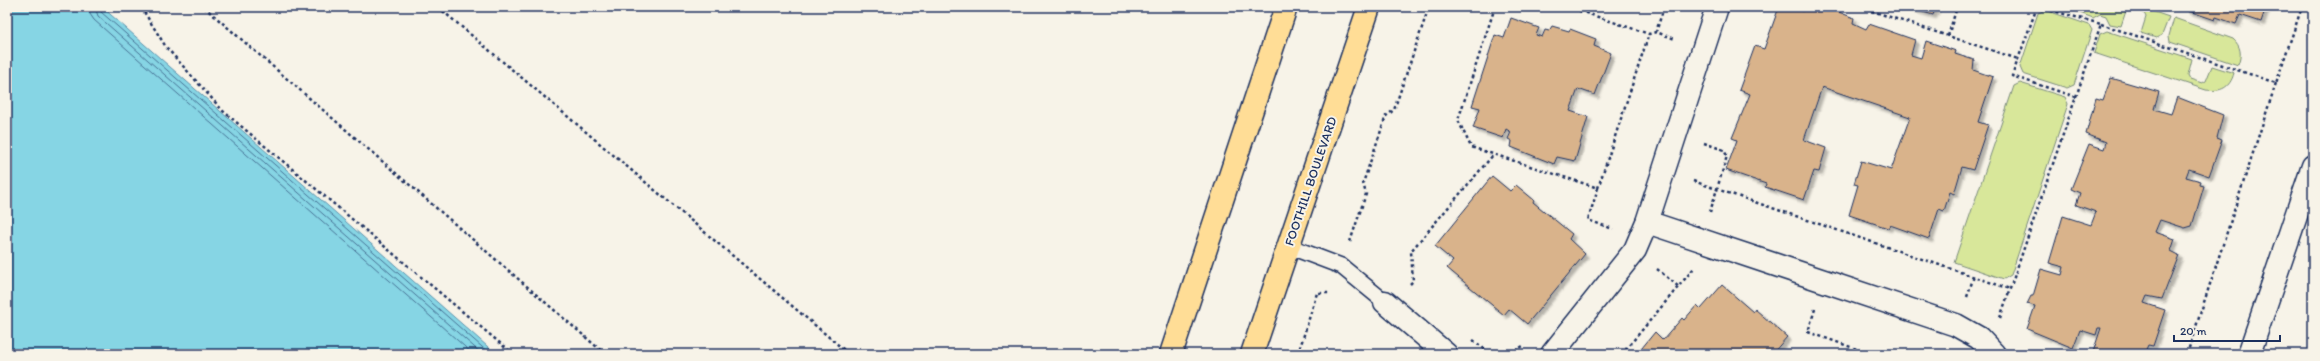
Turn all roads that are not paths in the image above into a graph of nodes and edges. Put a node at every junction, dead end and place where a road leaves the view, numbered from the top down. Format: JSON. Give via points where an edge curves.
{"nodes":[{"id":1,"x":1286,"y":7,"type":"edge"},
{"id":2,"x":1369,"y":7,"type":"edge"},
{"id":3,"x":1716,"y":7,"type":"edge"},
{"id":4,"x":2313,"y":166,"type":"edge"},
{"id":5,"x":1647,"y":222,"type":"junction"},
{"id":6,"x":1288,"y":246,"type":"junction"},
{"id":7,"x":1385,"y":302,"type":"joint"},
{"id":8,"x":1171,"y":354,"type":"edge"},
{"id":9,"x":1252,"y":354,"type":"edge"},
{"id":10,"x":1446,"y":354,"type":"edge"},
{"id":11,"x":1552,"y":354,"type":"edge"},
{"id":12,"x":1994,"y":354,"type":"edge"},
{"id":13,"x":2249,"y":354,"type":"edge"}],
"edges":[{"from":1,"to":8,"type":"main road"},
{"from":2,"to":6,"type":"main road","name":"FOOTHILL BOULEVARD"},
{"from":3,"to":5,"type":"street"},
{"from":4,"to":13,"type":"street"},
{"from":5,"to":11,"type":"street","via":[[1635,250]]},
{"from":5,"to":12,"type":"street","via":[[1956,325],[1979,338]]},
{"from":6,"to":7,"type":"lane","via":[[1342,266]]},
{"from":6,"to":9,"type":"main road","name":"FOOTHILL BOULEVARD"},
{"from":7,"to":10,"type":"street"}]}
